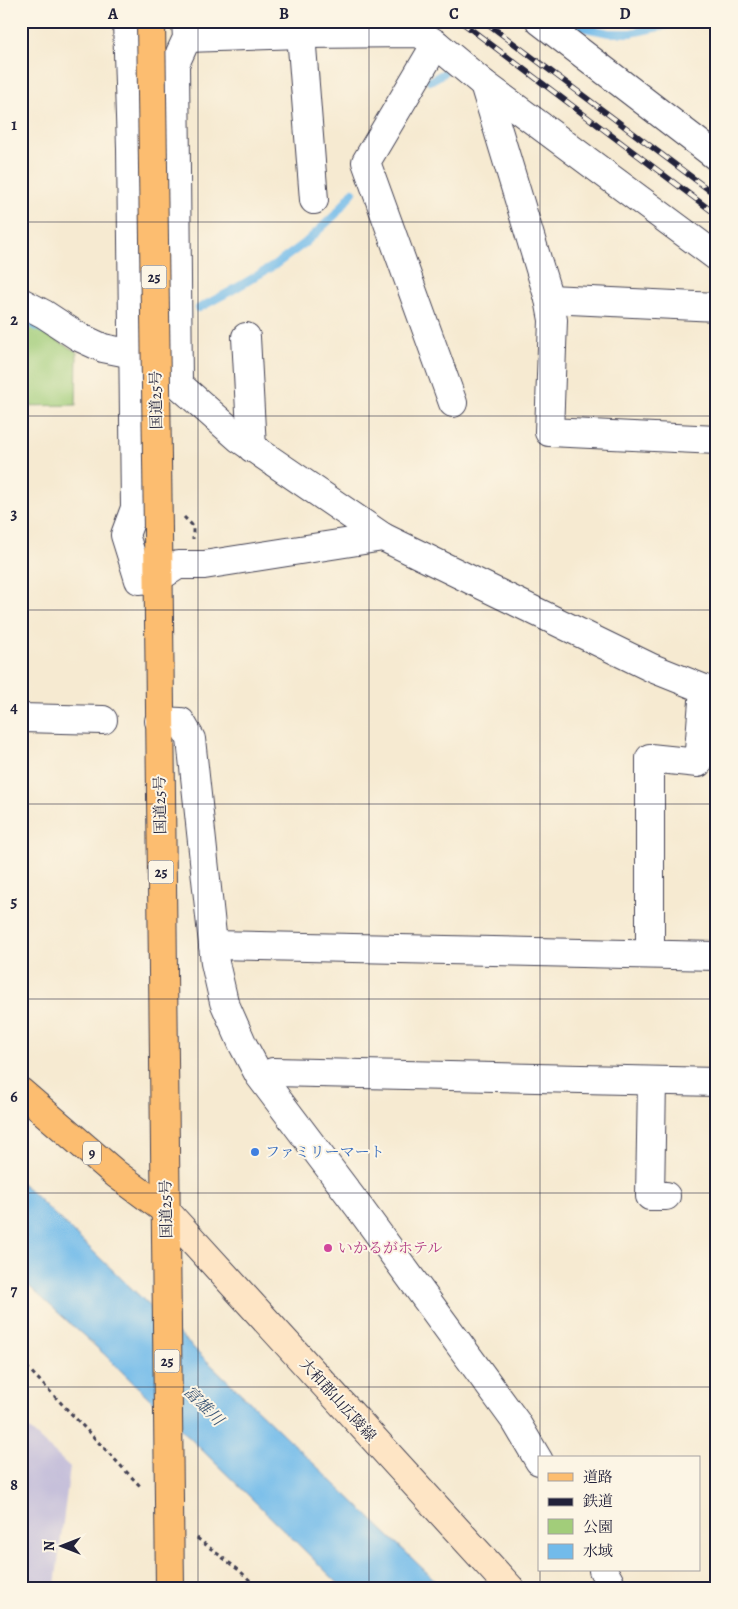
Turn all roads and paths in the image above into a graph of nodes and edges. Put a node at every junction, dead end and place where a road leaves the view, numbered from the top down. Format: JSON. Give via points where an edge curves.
{"nodes":[{"id":1,"x":127,"y":21,"type":"edge"},
{"id":2,"x":151,"y":21,"type":"edge"},
{"id":3,"x":540,"y":21,"type":"edge"},
{"id":4,"x":186,"y":29,"type":"edge"},
{"id":5,"x":302,"y":34,"type":"junction"},
{"id":6,"x":436,"y":44,"type":"junction"},
{"id":7,"x":484,"y":84,"type":"junction"},
{"id":8,"x":131,"y":148,"type":"junction"},
{"id":9,"x":176,"y":148,"type":"junction"},
{"id":10,"x":717,"y":157,"type":"edge"},
{"id":11,"x":314,"y":200,"type":"dead end"},
{"id":12,"x":717,"y":257,"type":"edge"},
{"id":13,"x":549,"y":298,"type":"junction"},
{"id":14,"x":21,"y":302,"type":"edge"},
{"id":15,"x":717,"y":307,"type":"edge"},
{"id":16,"x":246,"y":337,"type":"dead end"},
{"id":17,"x":133,"y":354,"type":"junction"},
{"id":18,"x":453,"y":403,"type":"dead end"},
{"id":19,"x":252,"y":437,"type":"junction"},
{"id":20,"x":717,"y":440,"type":"edge"},
{"id":21,"x":383,"y":537,"type":"junction"},
{"id":22,"x":158,"y":578,"type":"junction"},
{"id":23,"x":710,"y":692,"type":"edge"},
{"id":24,"x":21,"y":718,"type":"edge"},
{"id":25,"x":103,"y":720,"type":"dead end"},
{"id":26,"x":159,"y":721,"type":"junction"},
{"id":27,"x":213,"y":945,"type":"junction"},
{"id":28,"x":650,"y":954,"type":"junction"},
{"id":29,"x":717,"y":956,"type":"edge"},
{"id":30,"x":273,"y":1072,"type":"dead end"},
{"id":31,"x":652,"y":1081,"type":"junction"},
{"id":32,"x":717,"y":1082,"type":"edge"},
{"id":33,"x":21,"y":1092,"type":"edge"},
{"id":34,"x":666,"y":1196,"type":"dead end"},
{"id":35,"x":166,"y":1211,"type":"junction"},
{"id":36,"x":21,"y":1361,"type":"edge"},
{"id":37,"x":538,"y":1459,"type":"edge"},
{"id":38,"x":141,"y":1487,"type":"dead end"},
{"id":39,"x":198,"y":1538,"type":"dead end"},
{"id":40,"x":604,"y":1572,"type":"edge"},
{"id":41,"x":170,"y":1588,"type":"edge"},
{"id":42,"x":258,"y":1588,"type":"edge"},
{"id":43,"x":510,"y":1588,"type":"edge"},
{"id":44,"x":613,"y":1588,"type":"edge"}],
"edges":[{"from":1,"to":8,"type":"street"},
{"from":2,"to":22,"type":"main road","name":"国道25号","number":"25","bridge":true},
{"from":3,"to":10,"type":"street"},
{"from":4,"to":5,"type":"street"},
{"from":4,"to":9,"type":"street","via":[[175,64]]},
{"from":5,"to":6,"type":"street","via":[[419,33]]},
{"from":5,"to":11,"type":"street"},
{"from":6,"to":7,"type":"street"},
{"from":6,"to":18,"type":"street","via":[[366,162]]},
{"from":7,"to":12,"type":"street"},
{"from":7,"to":13,"type":"street"},
{"from":8,"to":9,"type":"street"},
{"from":8,"to":17,"type":"street"},
{"from":9,"to":19,"type":"street","via":[[178,384],[240,440]]},
{"from":13,"to":15,"type":"street"},
{"from":13,"to":20,"type":"street","via":[[553,320],[549,432]]},
{"from":14,"to":17,"type":"street","via":[[79,337],[103,348]]},
{"from":16,"to":19,"type":"street"},
{"from":17,"to":22,"type":"street","via":[[135,508],[125,535],[139,580]]},
{"from":19,"to":21,"type":"street"},
{"from":21,"to":22,"type":"street","via":[[204,565],[178,565]]},
{"from":21,"to":23,"type":"street","via":[[652,668]]},
{"from":22,"to":26,"type":"main road","name":"国道25号","number":"25"},
{"from":23,"to":28,"type":"street","via":[[698,764],[650,758]]},
{"from":24,"to":25,"type":"street"},
{"from":26,"to":27,"type":"street","via":[[181,722],[191,739]]},
{"from":26,"to":35,"type":"main road","name":"国道25号","number":"25"},
{"from":27,"to":28,"type":"street"},
{"from":27,"to":37,"type":"street","via":[[224,1002],[258,1075],[516,1422]]},
{"from":28,"to":29,"type":"street"},
{"from":30,"to":31,"type":"street"},
{"from":31,"to":32,"type":"street"},
{"from":31,"to":34,"type":"street","via":[[650,1196]]},
{"from":33,"to":35,"type":"main road","number":"9","via":[[116,1174]]},
{"from":35,"to":41,"type":"main road","name":"国道25号","number":"25"},
{"from":35,"to":43,"type":"main road","name":"大和郡山広陵線"},
{"from":36,"to":38,"type":"path"},
{"from":39,"to":42,"type":"path"},
{"from":40,"to":44,"type":"street"}]}
